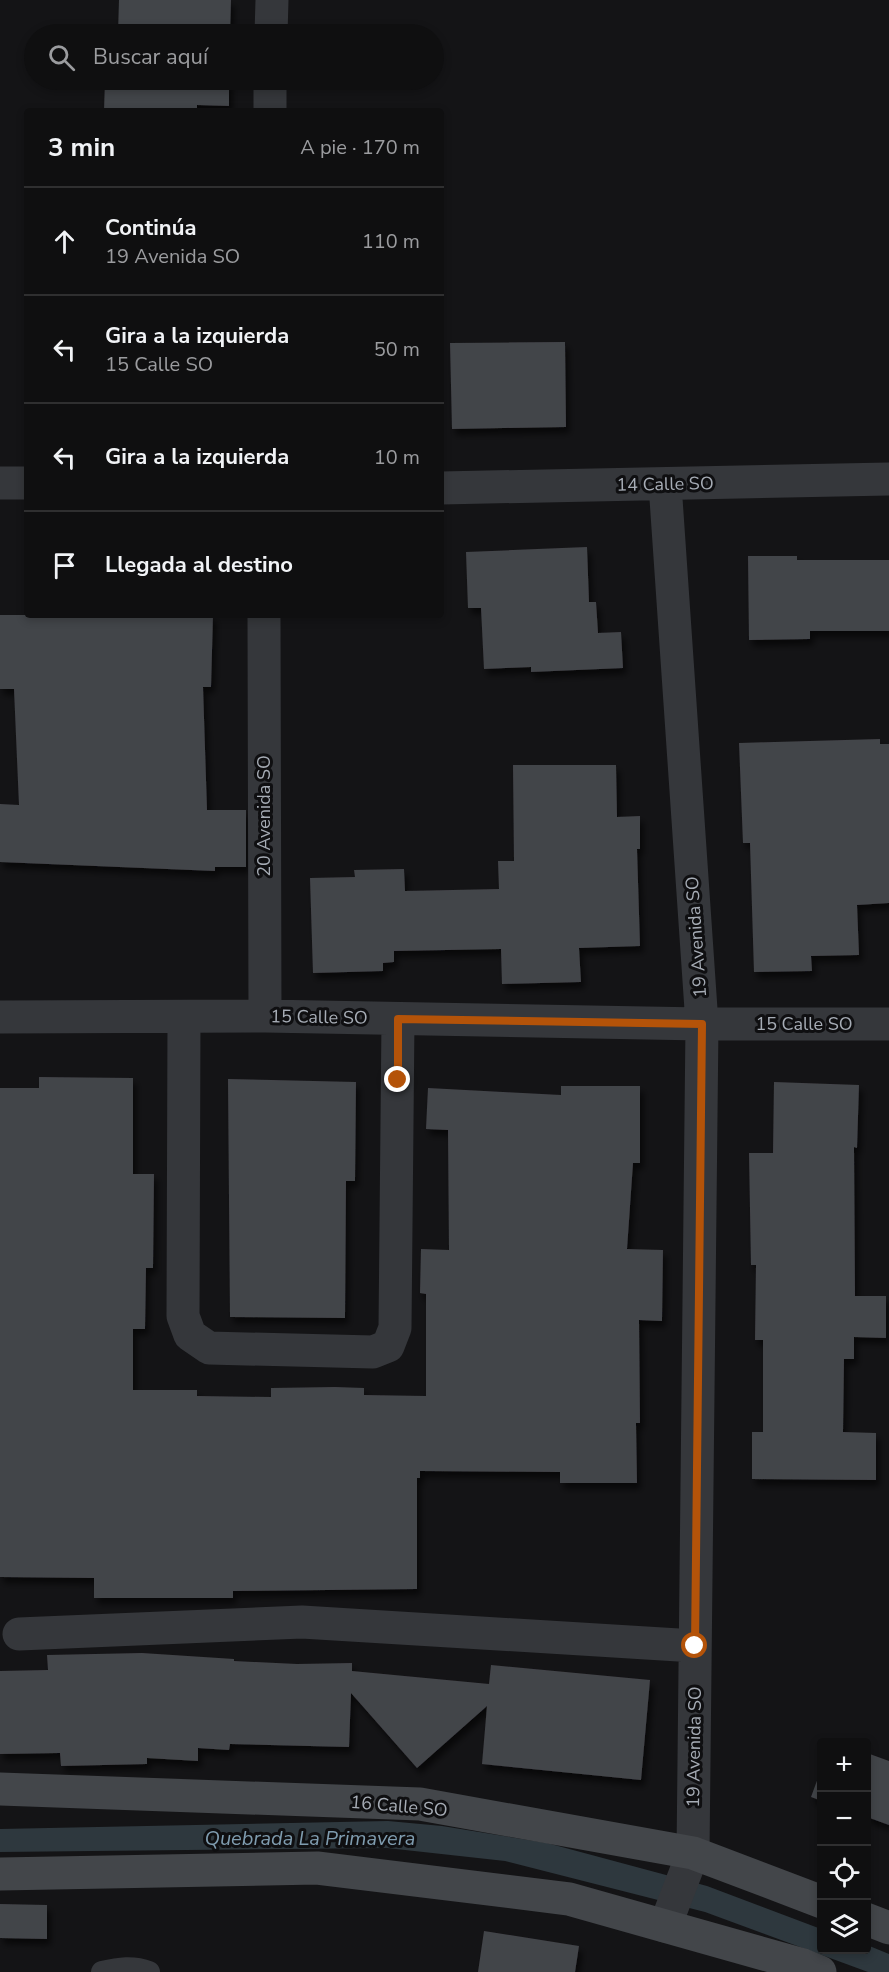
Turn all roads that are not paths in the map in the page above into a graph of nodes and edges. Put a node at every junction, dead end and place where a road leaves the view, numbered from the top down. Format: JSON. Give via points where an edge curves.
{"nodes":[{"id":1,"x":272,"y":0,"type":"edge"},
{"id":2,"x":271,"y":24,"type":"edge"},
{"id":3,"x":270,"y":90,"type":"edge"},
{"id":4,"x":270,"y":108,"type":"edge"},
{"id":5,"x":889,"y":479,"type":"edge"},
{"id":6,"x":0,"y":483,"type":"edge"},
{"id":7,"x":24,"y":483,"type":"edge"},
{"id":8,"x":665,"y":484,"type":"junction"},
{"id":9,"x":444,"y":488,"type":"edge"},
{"id":10,"x":264,"y":618,"type":"edge"},
{"id":11,"x":265,"y":1016,"type":"junction"},
{"id":12,"x":0,"y":1017,"type":"edge"},
{"id":13,"x":184,"y":1017,"type":"junction"},
{"id":14,"x":398,"y":1019,"type":"junction"},
{"id":15,"x":702,"y":1024,"type":"junction"},
{"id":16,"x":889,"y":1024,"type":"edge"},
{"id":17,"x":19,"y":1634,"type":"dead end"},
{"id":18,"x":695,"y":1646,"type":"junction"},
{"id":19,"x":0,"y":1789,"type":"edge"},
{"id":20,"x":691,"y":1857,"type":"junction"},
{"id":21,"x":0,"y":1874,"type":"edge"},
{"id":22,"x":817,"y":1900,"type":"edge"},
{"id":23,"x":871,"y":1921,"type":"edge"},
{"id":24,"x":666,"y":1923,"type":"junction"},
{"id":25,"x":889,"y":1928,"type":"edge"},
{"id":26,"x":102,"y":1972,"type":"edge"},
{"id":27,"x":149,"y":1972,"type":"edge"},
{"id":28,"x":820,"y":1972,"type":"edge"}],
"edges":[{"from":1,"to":2,"type":"street"},
{"from":3,"to":4,"type":"street"},
{"from":5,"to":8,"type":"street","name":"14 Calle SO"},
{"from":6,"to":7,"type":"street"},
{"from":8,"to":9,"type":"street","name":"14 Calle SO"},
{"from":8,"to":15,"type":"street","name":"19 Avenida SO"},
{"from":10,"to":11,"type":"street","name":"20 Avenida SO"},
{"from":11,"to":13,"type":"street","name":"15 Calle SO"},
{"from":11,"to":14,"type":"street","name":"15 Calle SO"},
{"from":12,"to":13,"type":"street","name":"15 Calle SO"},
{"from":13,"to":14,"type":"street","via":[[183,1316],[190,1335],[209,1348],[373,1352],[388,1346],[395,1328]]},
{"from":14,"to":15,"type":"street","name":"15 Calle SO"},
{"from":15,"to":16,"type":"street","name":"15 Calle SO"},
{"from":15,"to":18,"type":"street","name":"19 Avenida SO"},
{"from":17,"to":18,"type":"street","via":[[302,1622]]},
{"from":18,"to":20,"type":"street","name":"19 Avenida SO"},
{"from":19,"to":20,"type":"street","name":"16 Calle SO","via":[[420,1804]]},
{"from":20,"to":22,"type":"street","name":"16 Calle SO"},
{"from":20,"to":24,"type":"street","name":"19 Avenida SO"},
{"from":21,"to":24,"type":"street","via":[[317,1868],[569,1899]]},
{"from":23,"to":25,"type":"street"},
{"from":24,"to":28,"type":"street"},
{"from":26,"to":27,"type":"lane","via":[[121,1967]]}]}
